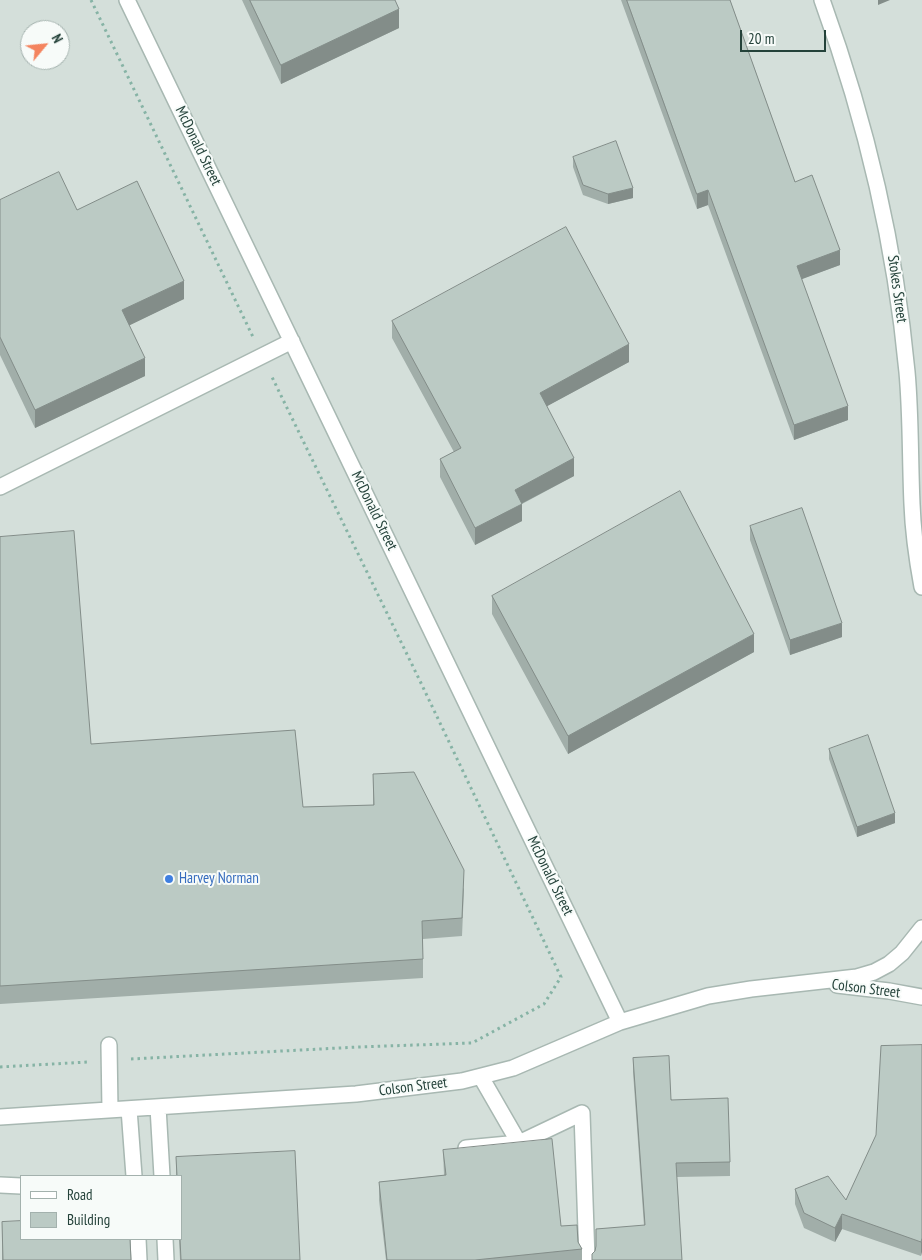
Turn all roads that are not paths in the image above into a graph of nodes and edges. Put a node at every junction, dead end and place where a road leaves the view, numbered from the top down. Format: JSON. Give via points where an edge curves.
{"nodes":[{"id":1,"x":127,"y":0,"type":"edge"},
{"id":2,"x":822,"y":0,"type":"edge"},
{"id":3,"x":292,"y":341,"type":"junction"},
{"id":4,"x":0,"y":487,"type":"edge"},
{"id":5,"x":922,"y":587,"type":"edge"},
{"id":6,"x":922,"y":928,"type":"edge"},
{"id":7,"x":811,"y":983,"type":"junction"},
{"id":8,"x":922,"y":997,"type":"edge"},
{"id":9,"x":620,"y":1022,"type":"junction"},
{"id":10,"x":109,"y":1045,"type":"dead end"},
{"id":11,"x":482,"y":1077,"type":"junction"},
{"id":12,"x":158,"y":1107,"type":"junction"},
{"id":13,"x":129,"y":1109,"type":"junction"},
{"id":14,"x":110,"y":1110,"type":"junction"},
{"id":15,"x":0,"y":1117,"type":"edge"},
{"id":16,"x":518,"y":1143,"type":"junction"},
{"id":17,"x":466,"y":1148,"type":"edge"},
{"id":18,"x":134,"y":1175,"type":"edge"},
{"id":19,"x":162,"y":1175,"type":"edge"},
{"id":20,"x":0,"y":1186,"type":"edge"},
{"id":21,"x":20,"y":1186,"type":"edge"},
{"id":22,"x":138,"y":1240,"type":"edge"},
{"id":23,"x":165,"y":1240,"type":"edge"},
{"id":24,"x":139,"y":1260,"type":"edge"},
{"id":25,"x":166,"y":1260,"type":"edge"},
{"id":26,"x":587,"y":1260,"type":"edge"}],
"edges":[{"from":1,"to":3,"type":"street","name":"McDonald Street"},
{"from":2,"to":5,"type":"street","name":"Stokes Street","via":[[861,120],[889,237],[908,374],[914,532]]},
{"from":3,"to":4,"type":"street"},
{"from":3,"to":9,"type":"street","name":"McDonald Street"},
{"from":6,"to":7,"type":"street","name":"Colson Street","via":[[902,953],[874,972]]},
{"from":7,"to":8,"type":"street","name":"Colson Street"},
{"from":7,"to":9,"type":"street","name":"Colson Street","via":[[708,996]]},
{"from":9,"to":11,"type":"street","name":"Colson Street","via":[[513,1068]]},
{"from":10,"to":14,"type":"street"},
{"from":11,"to":12,"type":"street","name":"Colson Street","via":[[356,1094]]},
{"from":11,"to":16,"type":"street"},
{"from":12,"to":13,"type":"street","name":"Colson Street"},
{"from":12,"to":19,"type":"street"},
{"from":13,"to":14,"type":"street","name":"Colson Street"},
{"from":13,"to":18,"type":"street"},
{"from":14,"to":15,"type":"street","name":"Colson Street"},
{"from":16,"to":17,"type":"street"},
{"from":16,"to":26,"type":"street","via":[[582,1113]]},
{"from":20,"to":21,"type":"street"},
{"from":22,"to":24,"type":"street"},
{"from":23,"to":25,"type":"street"}]}
